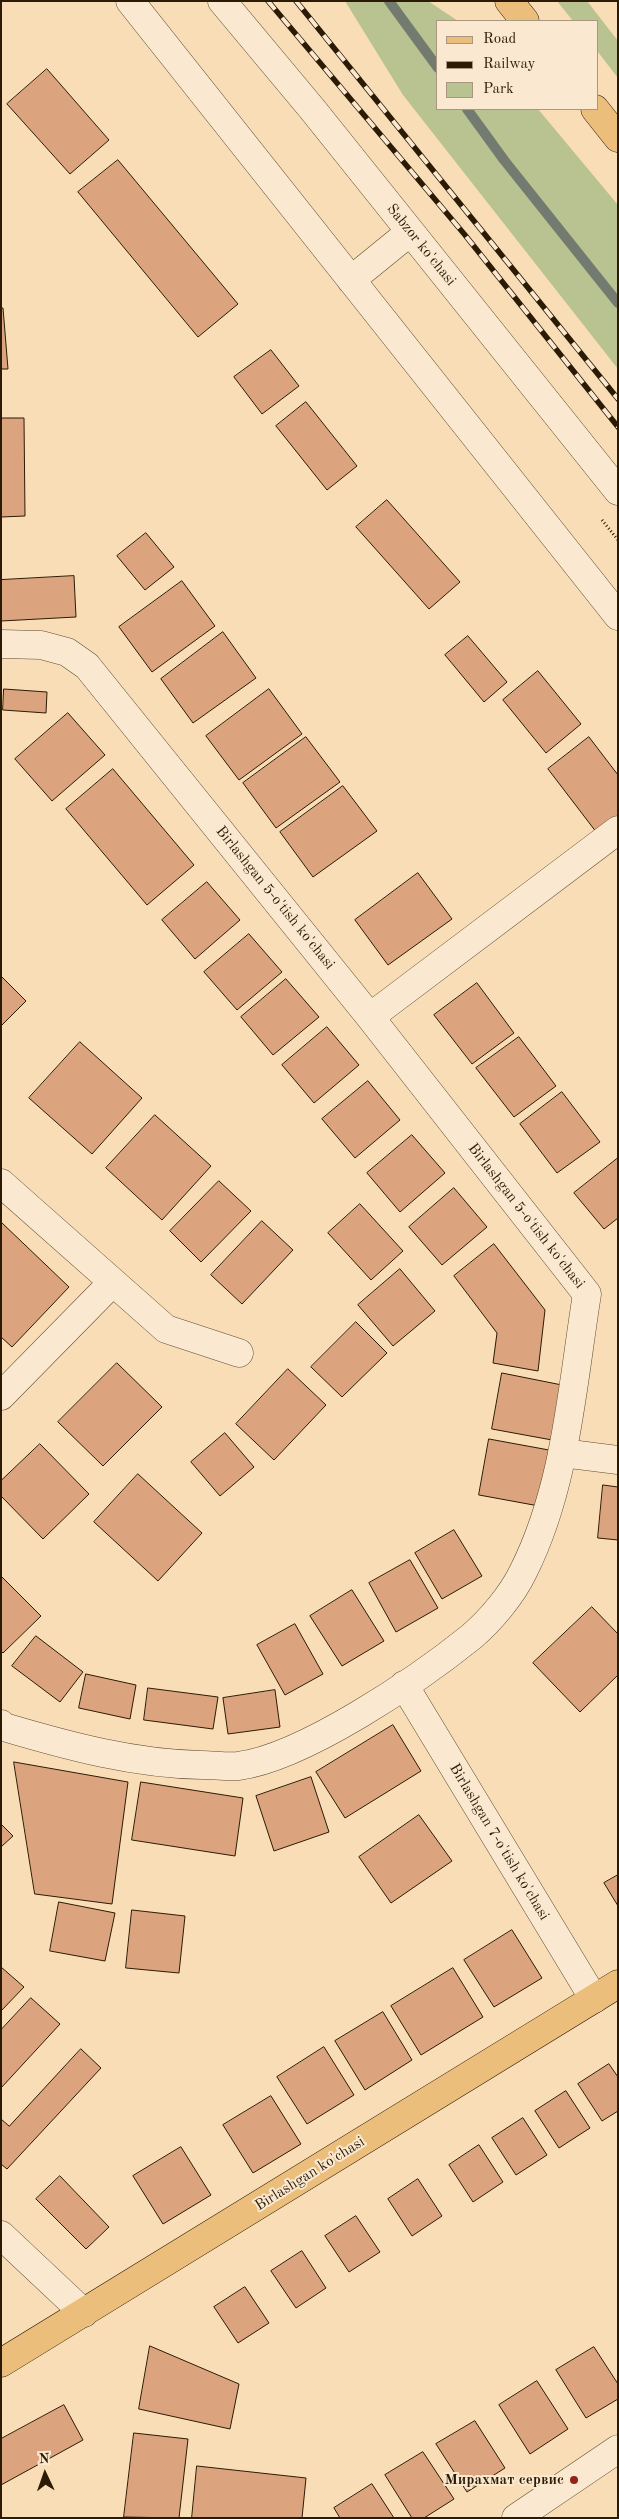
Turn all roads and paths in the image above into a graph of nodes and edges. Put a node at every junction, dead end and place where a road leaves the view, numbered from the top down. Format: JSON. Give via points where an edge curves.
{"nodes":[{"id":1,"x":130,"y":1,"type":"edge"},
{"id":2,"x":222,"y":1,"type":"edge"},
{"id":3,"x":509,"y":1,"type":"edge"},
{"id":4,"x":524,"y":20,"type":"edge"},
{"id":5,"x":595,"y":110,"type":"edge"},
{"id":6,"x":618,"y":138,"type":"edge"},
{"id":7,"x":410,"y":232,"type":"junction"},
{"id":8,"x":350,"y":280,"type":"junction"},
{"id":9,"x":618,"y":491,"type":"edge"},
{"id":10,"x":618,"y":616,"type":"edge"},
{"id":11,"x":1,"y":644,"type":"edge"},
{"id":12,"x":618,"y":830,"type":"edge"},
{"id":13,"x":370,"y":1017,"type":"junction"},
{"id":14,"x":1,"y":1183,"type":"edge"},
{"id":15,"x":112,"y":1283,"type":"junction"},
{"id":16,"x":239,"y":1353,"type":"dead end"},
{"id":17,"x":1,"y":1396,"type":"edge"},
{"id":18,"x":562,"y":1453,"type":"junction"},
{"id":19,"x":618,"y":1460,"type":"edge"},
{"id":20,"x":404,"y":1686,"type":"junction"},
{"id":21,"x":2,"y":1727,"type":"edge"},
{"id":22,"x":618,"y":1984,"type":"edge"},
{"id":23,"x":594,"y":1999,"type":"junction"},
{"id":24,"x":1,"y":2235,"type":"edge"},
{"id":25,"x":84,"y":2313,"type":"junction"},
{"id":26,"x":1,"y":2362,"type":"edge"},
{"id":27,"x":618,"y":2449,"type":"edge"},
{"id":28,"x":516,"y":2518,"type":"edge"}],
"edges":[{"from":1,"to":8,"type":"street"},
{"from":2,"to":7,"type":"street","name":"Sabzor ko'chasi"},
{"from":3,"to":4,"type":"main road"},
{"from":5,"to":6,"type":"main road"},
{"from":7,"to":8,"type":"street"},
{"from":7,"to":9,"type":"street","name":"Sabzor ko'chasi"},
{"from":8,"to":10,"type":"street"},
{"from":11,"to":13,"type":"street","name":"Birlashgan 5-o'tish ko'chasi","via":[[41,645],[67,652],[88,666]]},
{"from":12,"to":13,"type":"street"},
{"from":13,"to":18,"type":"street","name":"Birlashgan 5-o'tish ko'chasi","via":[[587,1294]]},
{"from":14,"to":15,"type":"street"},
{"from":15,"to":16,"type":"street","via":[[166,1329]]},
{"from":15,"to":17,"type":"street"},
{"from":18,"to":19,"type":"street"},
{"from":18,"to":20,"type":"street","name":"Birlashgan 5-o'tish ko'chasi","via":[[547,1517],[523,1574],[472,1635]]},
{"from":20,"to":21,"type":"street","name":"Birlashgan 5-o'tish ko'chasi","via":[[306,1742],[280,1754],[238,1766],[183,1765],[130,1758],[67,1746]]},
{"from":20,"to":23,"type":"street","name":"Birlashgan 7-o'tish ko'chasi"},
{"from":22,"to":23,"type":"main road","name":"Birlashgan ko'chasi"},
{"from":23,"to":25,"type":"main road","name":"Birlashgan ko'chasi"},
{"from":24,"to":25,"type":"street"},
{"from":25,"to":26,"type":"main road","name":"Birlashgan ko'chasi"},
{"from":27,"to":28,"type":"street"}]}
